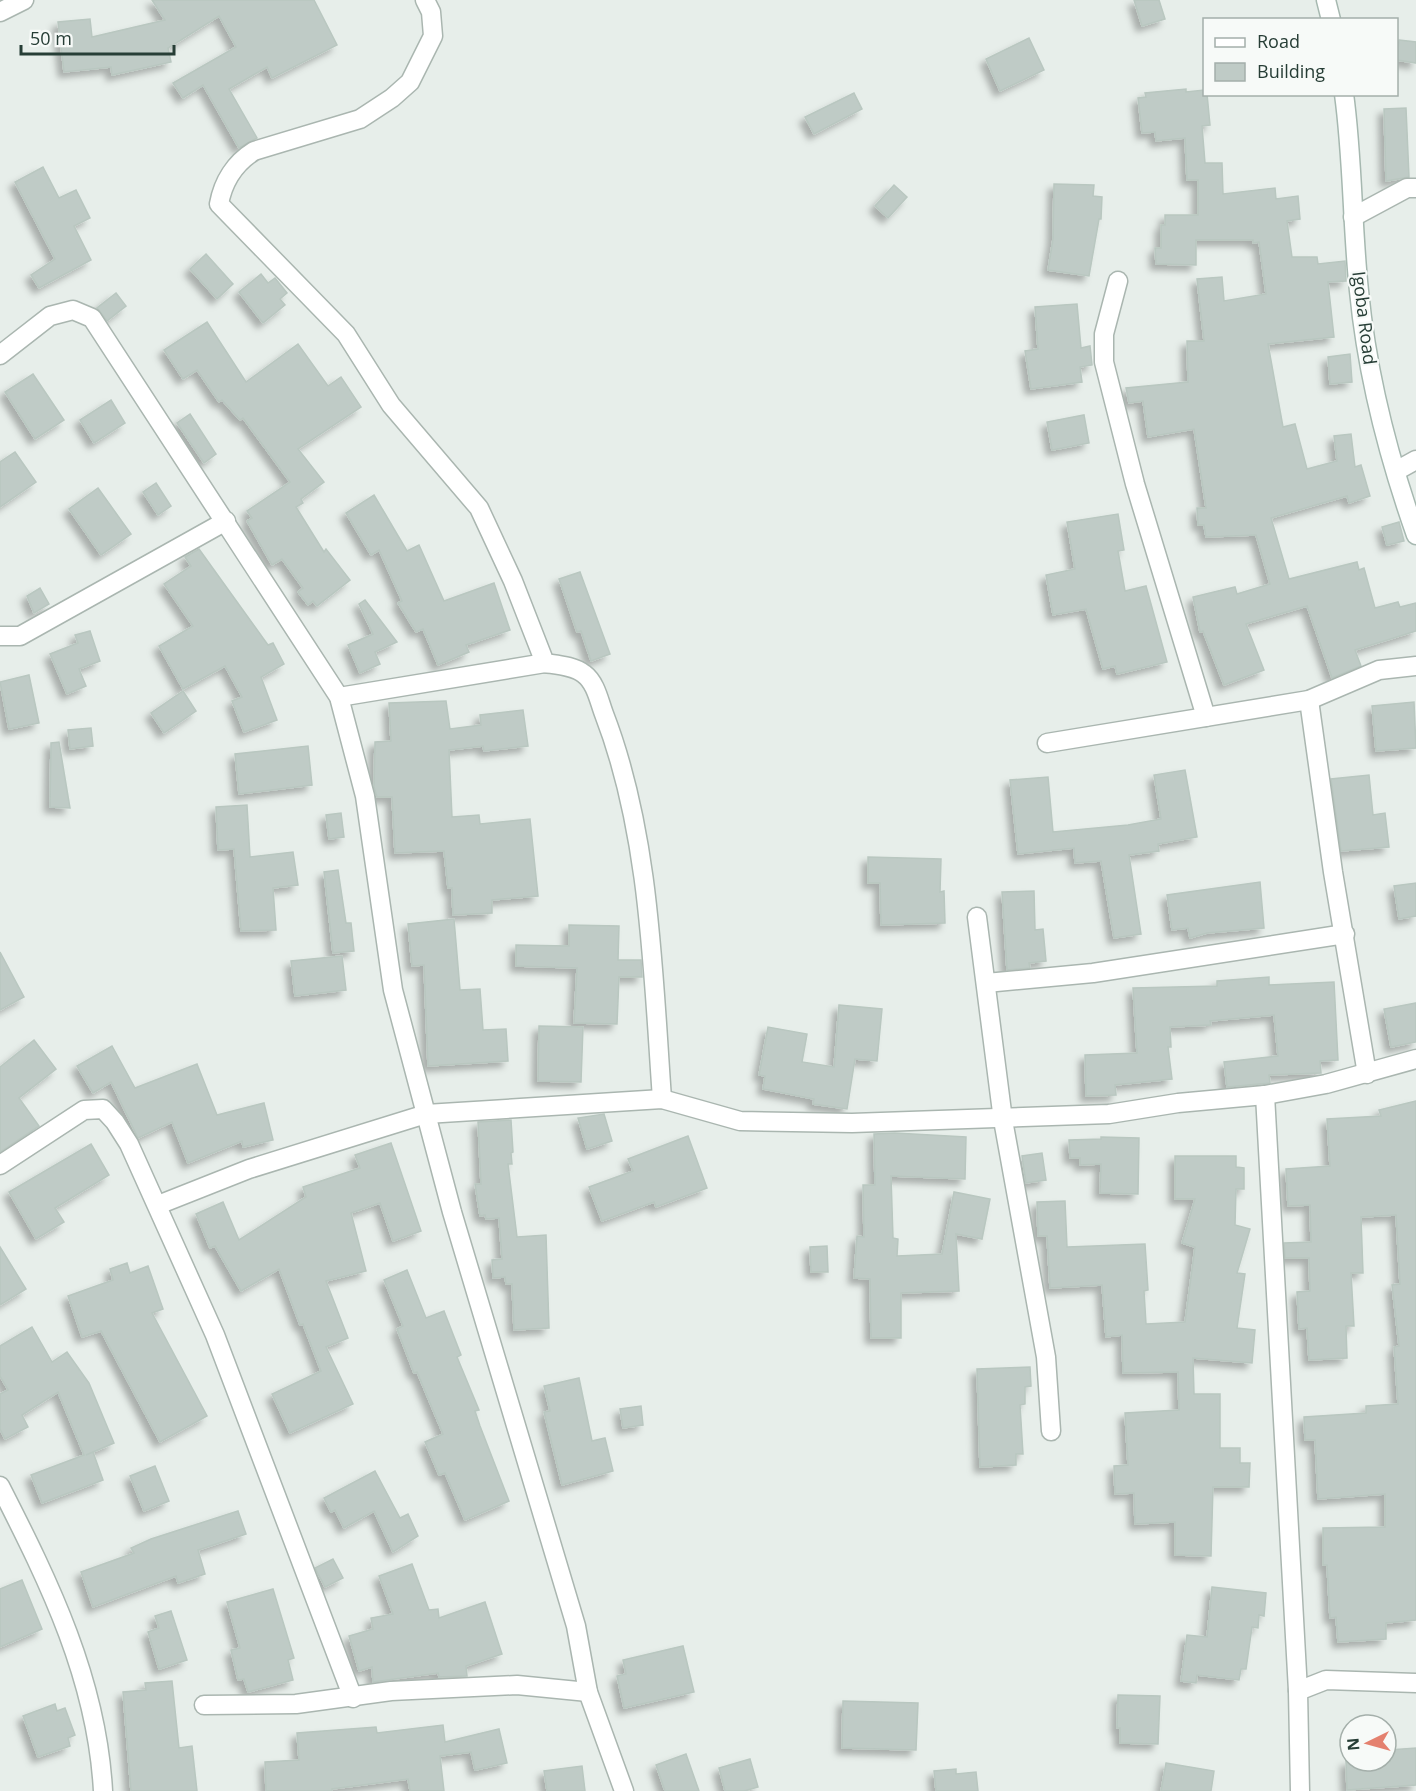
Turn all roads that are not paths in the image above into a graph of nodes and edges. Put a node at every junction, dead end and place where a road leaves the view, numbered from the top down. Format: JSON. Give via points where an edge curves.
{"nodes":[{"id":1,"x":24,"y":0,"type":"edge"},
{"id":2,"x":425,"y":0,"type":"edge"},
{"id":3,"x":1326,"y":0,"type":"edge"},
{"id":4,"x":0,"y":12,"type":"edge"},
{"id":5,"x":1330,"y":18,"type":"edge"},
{"id":6,"x":1344,"y":96,"type":"edge"},
{"id":7,"x":1416,"y":188,"type":"edge"},
{"id":8,"x":1353,"y":217,"type":"junction"},
{"id":9,"x":1118,"y":281,"type":"dead end"},
{"id":10,"x":0,"y":355,"type":"edge"},
{"id":11,"x":1416,"y":460,"type":"edge"},
{"id":12,"x":1396,"y":471,"type":"junction"},
{"id":13,"x":226,"y":521,"type":"junction"},
{"id":14,"x":1416,"y":535,"type":"edge"},
{"id":15,"x":0,"y":636,"type":"edge"},
{"id":16,"x":545,"y":663,"type":"junction"},
{"id":17,"x":1416,"y":666,"type":"edge"},
{"id":18,"x":339,"y":697,"type":"junction"},
{"id":19,"x":1309,"y":700,"type":"junction"},
{"id":20,"x":1206,"y":717,"type":"junction"},
{"id":21,"x":1047,"y":743,"type":"dead end"},
{"id":22,"x":977,"y":917,"type":"dead end"},
{"id":23,"x":1345,"y":934,"type":"junction"},
{"id":24,"x":986,"y":983,"type":"junction"},
{"id":25,"x":1416,"y":1059,"type":"edge"},
{"id":26,"x":1367,"y":1074,"type":"junction"},
{"id":27,"x":1265,"y":1095,"type":"junction"},
{"id":28,"x":662,"y":1100,"type":"junction"},
{"id":29,"x":426,"y":1114,"type":"junction"},
{"id":30,"x":1003,"y":1120,"type":"junction"},
{"id":31,"x":0,"y":1165,"type":"edge"},
{"id":32,"x":158,"y":1205,"type":"junction"},
{"id":33,"x":1051,"y":1431,"type":"dead end"},
{"id":34,"x":0,"y":1486,"type":"edge"},
{"id":35,"x":1416,"y":1683,"type":"edge"},
{"id":36,"x":1298,"y":1691,"type":"junction"},
{"id":37,"x":588,"y":1692,"type":"junction"},
{"id":38,"x":352,"y":1698,"type":"junction"},
{"id":39,"x":204,"y":1705,"type":"dead end"},
{"id":40,"x":103,"y":1791,"type":"edge"},
{"id":41,"x":624,"y":1791,"type":"edge"},
{"id":42,"x":1300,"y":1791,"type":"edge"}],
"edges":[{"from":1,"to":4,"type":"street"},
{"from":2,"to":16,"type":"street","via":[[431,12],[433,36],[410,82],[360,119],[242,158],[222,190],[219,204],[346,334],[391,405],[479,508]]},
{"from":3,"to":5,"type":"street"},
{"from":6,"to":8,"type":"street","name":"Igoba Road"},
{"from":7,"to":8,"type":"street","via":[[1407,188]]},
{"from":8,"to":12,"type":"street","name":"Igoba Road","via":[[1372,378]]},
{"from":9,"to":20,"type":"street","via":[[1104,334],[1104,362],[1135,484]]},
{"from":10,"to":13,"type":"street","via":[[50,316],[73,310],[92,318]]},
{"from":11,"to":12,"type":"street"},
{"from":12,"to":14,"type":"street","name":"Igoba Road"},
{"from":13,"to":15,"type":"street","via":[[20,636]]},
{"from":13,"to":18,"type":"street"},
{"from":16,"to":18,"type":"street"},
{"from":16,"to":28,"type":"street","via":[[577,669],[586,675],[619,751],[636,837],[651,952]]},
{"from":17,"to":19,"type":"street","via":[[1379,670]]},
{"from":18,"to":29,"type":"street","via":[[364,796],[393,990]]},
{"from":19,"to":20,"type":"street"},
{"from":19,"to":23,"type":"street"},
{"from":20,"to":21,"type":"street"},
{"from":22,"to":24,"type":"street"},
{"from":23,"to":24,"type":"street","via":[[1093,973]]},
{"from":23,"to":26,"type":"street"},
{"from":24,"to":30,"type":"street"},
{"from":25,"to":26,"type":"street"},
{"from":26,"to":27,"type":"street"},
{"from":27,"to":30,"type":"street","via":[[1109,1114]]},
{"from":27,"to":36,"type":"street"},
{"from":28,"to":29,"type":"street"},
{"from":28,"to":30,"type":"street","via":[[740,1121]]},
{"from":29,"to":32,"type":"street","via":[[249,1169]]},
{"from":29,"to":37,"type":"street","via":[[564,1582]]},
{"from":30,"to":33,"type":"street","via":[[1046,1357]]},
{"from":31,"to":32,"type":"street","via":[[84,1110],[102,1109],[116,1122],[129,1144]]},
{"from":32,"to":38,"type":"street","via":[[215,1335]]},
{"from":34,"to":40,"type":"street","via":[[48,1579],[84,1681],[95,1715]]},
{"from":35,"to":36,"type":"street","via":[[1326,1680]]},
{"from":36,"to":42,"type":"street"},
{"from":37,"to":38,"type":"street","via":[[517,1684],[391,1691]]},
{"from":37,"to":41,"type":"street"},
{"from":38,"to":39,"type":"street","via":[[296,1704]]}]}
